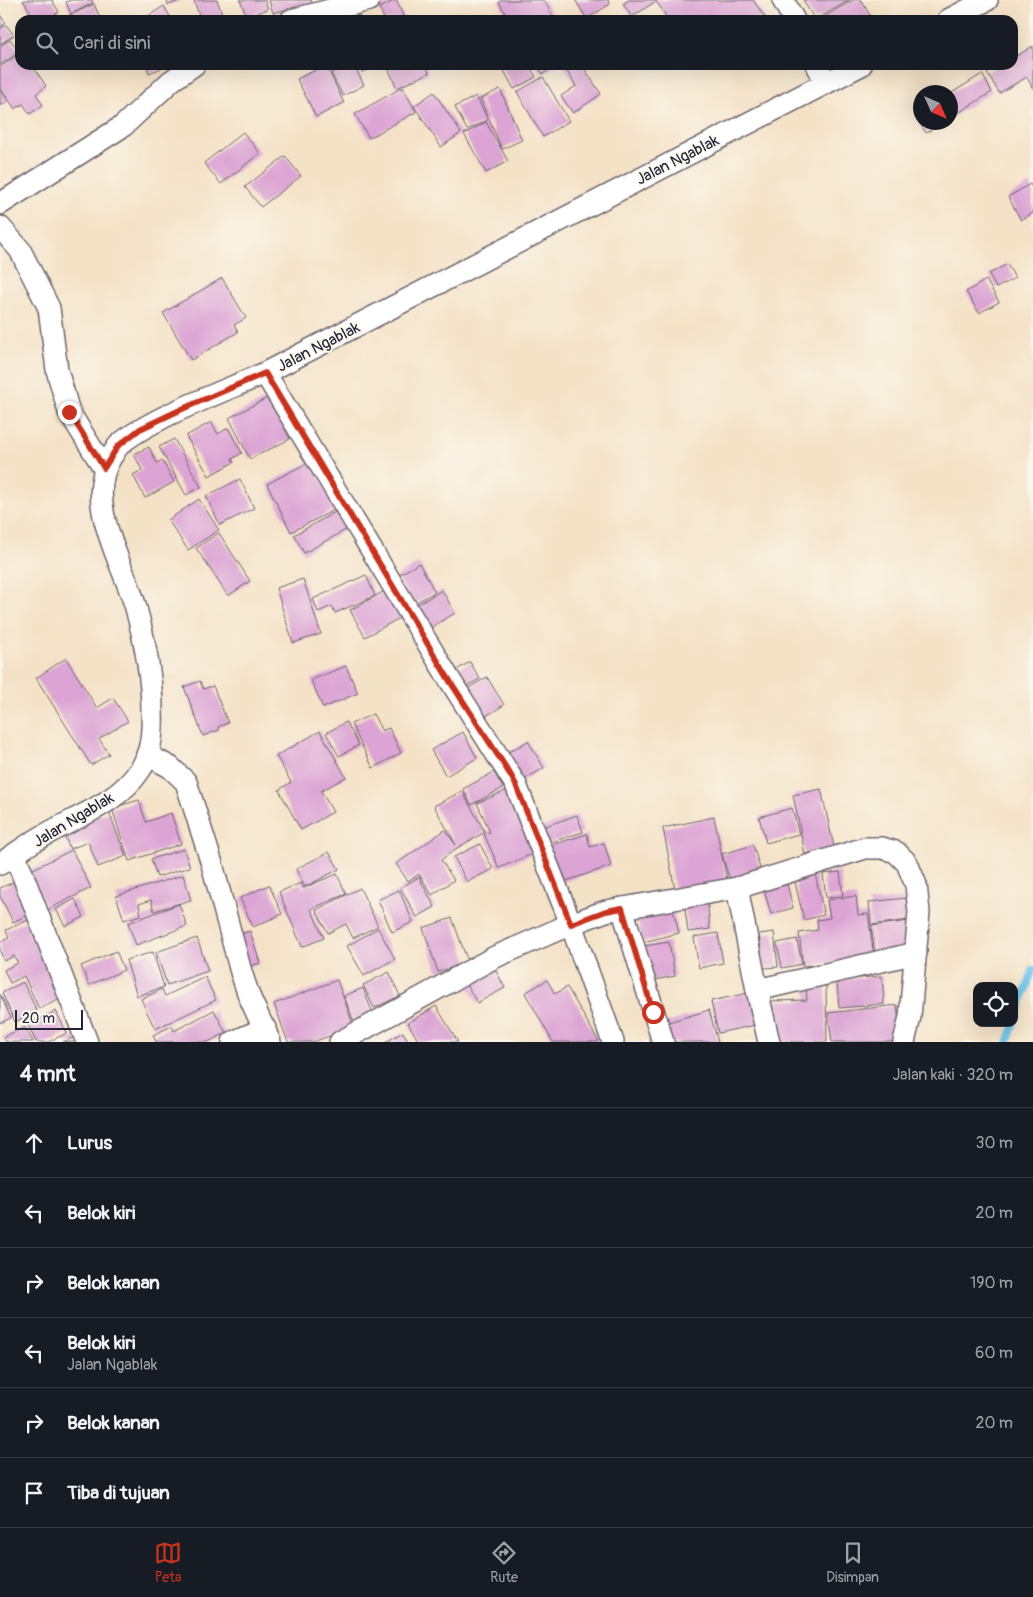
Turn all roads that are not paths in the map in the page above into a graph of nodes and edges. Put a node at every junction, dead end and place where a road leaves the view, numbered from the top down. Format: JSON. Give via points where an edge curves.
{"nodes":[{"id":1,"x":369,"y":0,"type":"edge"},
{"id":2,"x":783,"y":0,"type":"edge"},
{"id":3,"x":987,"y":0,"type":"edge"},
{"id":4,"x":310,"y":15,"type":"edge"},
{"id":5,"x":791,"y":15,"type":"edge"},
{"id":6,"x":958,"y":15,"type":"edge"},
{"id":7,"x":187,"y":70,"type":"edge"},
{"id":8,"x":839,"y":70,"type":"edge"},
{"id":9,"x":821,"y":74,"type":"edge"},
{"id":10,"x":0,"y":204,"type":"edge"},
{"id":11,"x":0,"y":227,"type":"edge"},
{"id":12,"x":265,"y":373,"type":"junction"},
{"id":13,"x":104,"y":468,"type":"junction"},
{"id":14,"x":147,"y":755,"type":"junction"},
{"id":15,"x":7,"y":859,"type":"edge"},
{"id":16,"x":737,"y":888,"type":"junction"},
{"id":17,"x":622,"y":908,"type":"junction"},
{"id":18,"x":571,"y":924,"type":"junction"},
{"id":19,"x":916,"y":953,"type":"junction"},
{"id":20,"x":756,"y":990,"type":"junction"},
{"id":21,"x":267,"y":1035,"type":"edge"},
{"id":22,"x":87,"y":1042,"type":"edge"},
{"id":23,"x":233,"y":1042,"type":"edge"},
{"id":24,"x":340,"y":1042,"type":"edge"},
{"id":25,"x":613,"y":1042,"type":"edge"},
{"id":26,"x":663,"y":1042,"type":"edge"},
{"id":27,"x":769,"y":1042,"type":"edge"},
{"id":28,"x":904,"y":1042,"type":"edge"}],
"edges":[{"from":1,"to":4,"type":"street"},
{"from":2,"to":5,"type":"street"},
{"from":3,"to":6,"type":"street"},
{"from":7,"to":10,"type":"street","via":[[123,126]]},
{"from":8,"to":9,"type":"street","name":"Jalan Ngablak"},
{"from":9,"to":12,"type":"street","name":"Jalan Ngablak"},
{"from":11,"to":13,"type":"street","via":[[20,250],[49,308],[57,370],[69,412]]},
{"from":12,"to":13,"type":"street","name":"Jalan Ngablak","via":[[140,429],[118,446]]},
{"from":12,"to":18,"type":"street","via":[[448,678],[510,774]]},
{"from":13,"to":14,"type":"street","name":"Jalan Ngablak","via":[[101,491],[105,522],[135,605],[152,683],[152,724]]},
{"from":14,"to":15,"type":"street","name":"Jalan Ngablak","via":[[140,770],[103,804]]},
{"from":14,"to":21,"type":"street","via":[[170,767],[186,782],[241,972]]},
{"from":15,"to":22,"type":"street"},
{"from":16,"to":17,"type":"street"},
{"from":16,"to":19,"type":"street","via":[[865,848],[896,852],[907,863],[916,885],[920,912]]},
{"from":16,"to":20,"type":"street"},
{"from":17,"to":18,"type":"street"},
{"from":17,"to":26,"type":"street"},
{"from":18,"to":24,"type":"street","via":[[495,957]]},
{"from":18,"to":25,"type":"street"},
{"from":19,"to":20,"type":"street"},
{"from":19,"to":28,"type":"street","via":[[910,1017]]},
{"from":20,"to":27,"type":"street"},
{"from":21,"to":23,"type":"street"}]}
